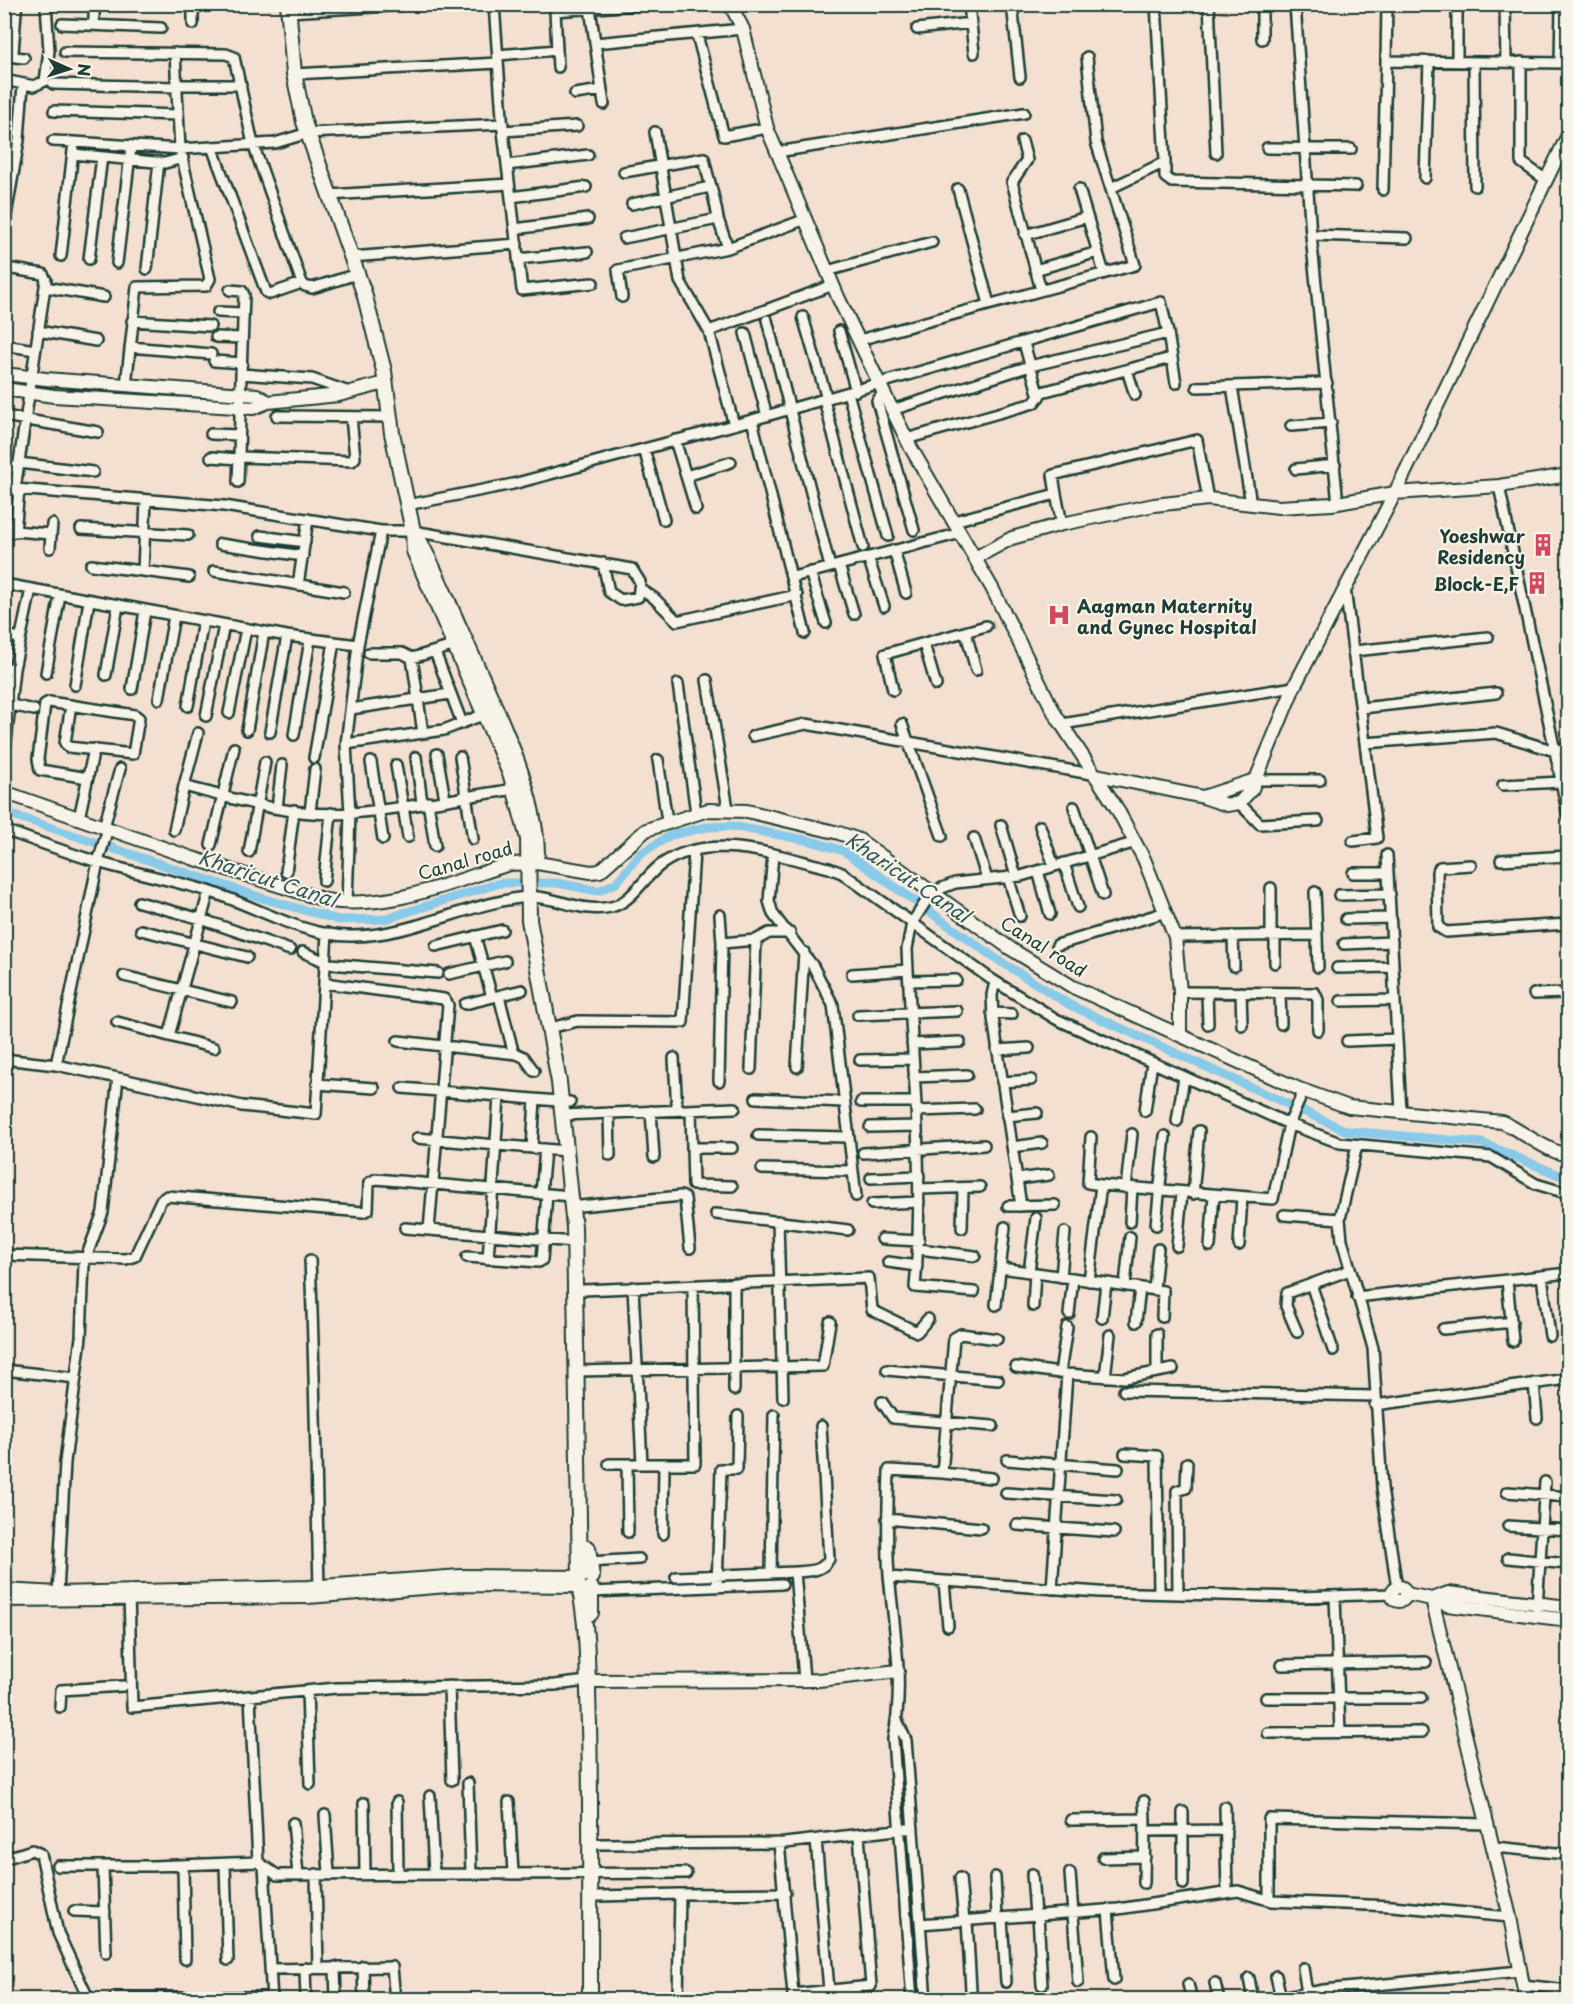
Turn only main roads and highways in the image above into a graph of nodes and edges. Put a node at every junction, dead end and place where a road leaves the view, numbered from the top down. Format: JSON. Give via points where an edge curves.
{"nodes":[{"id":1,"x":288,"y":8,"type":"edge"},
{"id":2,"x":413,"y":531,"type":"junction"},
{"id":3,"x":533,"y":865,"type":"junction"},
{"id":4,"x":532,"y":897,"type":"junction"},
{"id":5,"x":566,"y":1109,"type":"junction"},
{"id":6,"x":576,"y":1201,"type":"junction"},
{"id":7,"x":580,"y":1371,"type":"junction"},
{"id":8,"x":586,"y":1584,"type":"junction"},
{"id":9,"x":590,"y":1681,"type":"junction"},
{"id":10,"x":594,"y":1874,"type":"junction"},
{"id":11,"x":590,"y":2000,"type":"edge"},
{"id":12,"x":598,"y":2000,"type":"edge"}],
"edges":[{"from":1,"to":2,"type":"main road","via":[[294,74],[308,133],[357,274],[384,371]]},
{"from":2,"to":3,"type":"main road","via":[[414,551],[515,789]]},
{"from":2,"to":3,"type":"main road","via":[[488,692],[520,773],[537,835]]},
{"from":3,"to":4,"type":"main road"},
{"from":4,"to":5,"type":"main road","via":[[558,1026]]},
{"from":4,"to":5,"type":"main road","via":[[531,988]]},
{"from":5,"to":6,"type":"main road"},
{"from":5,"to":6,"type":"main road","via":[[566,1151]]},
{"from":6,"to":7,"type":"main road"},
{"from":6,"to":7,"type":"main road","via":[[582,1290]]},
{"from":7,"to":8,"type":"main road"},
{"from":7,"to":8,"type":"main road","via":[[589,1562]]},
{"from":8,"to":9,"type":"main road","via":[[583,1603]]},
{"from":9,"to":10,"type":"main road"},
{"from":9,"to":10,"type":"main road","via":[[598,1844]]},
{"from":10,"to":11,"type":"main road"},
{"from":10,"to":12,"type":"main road","via":[[598,1896]]}]}
